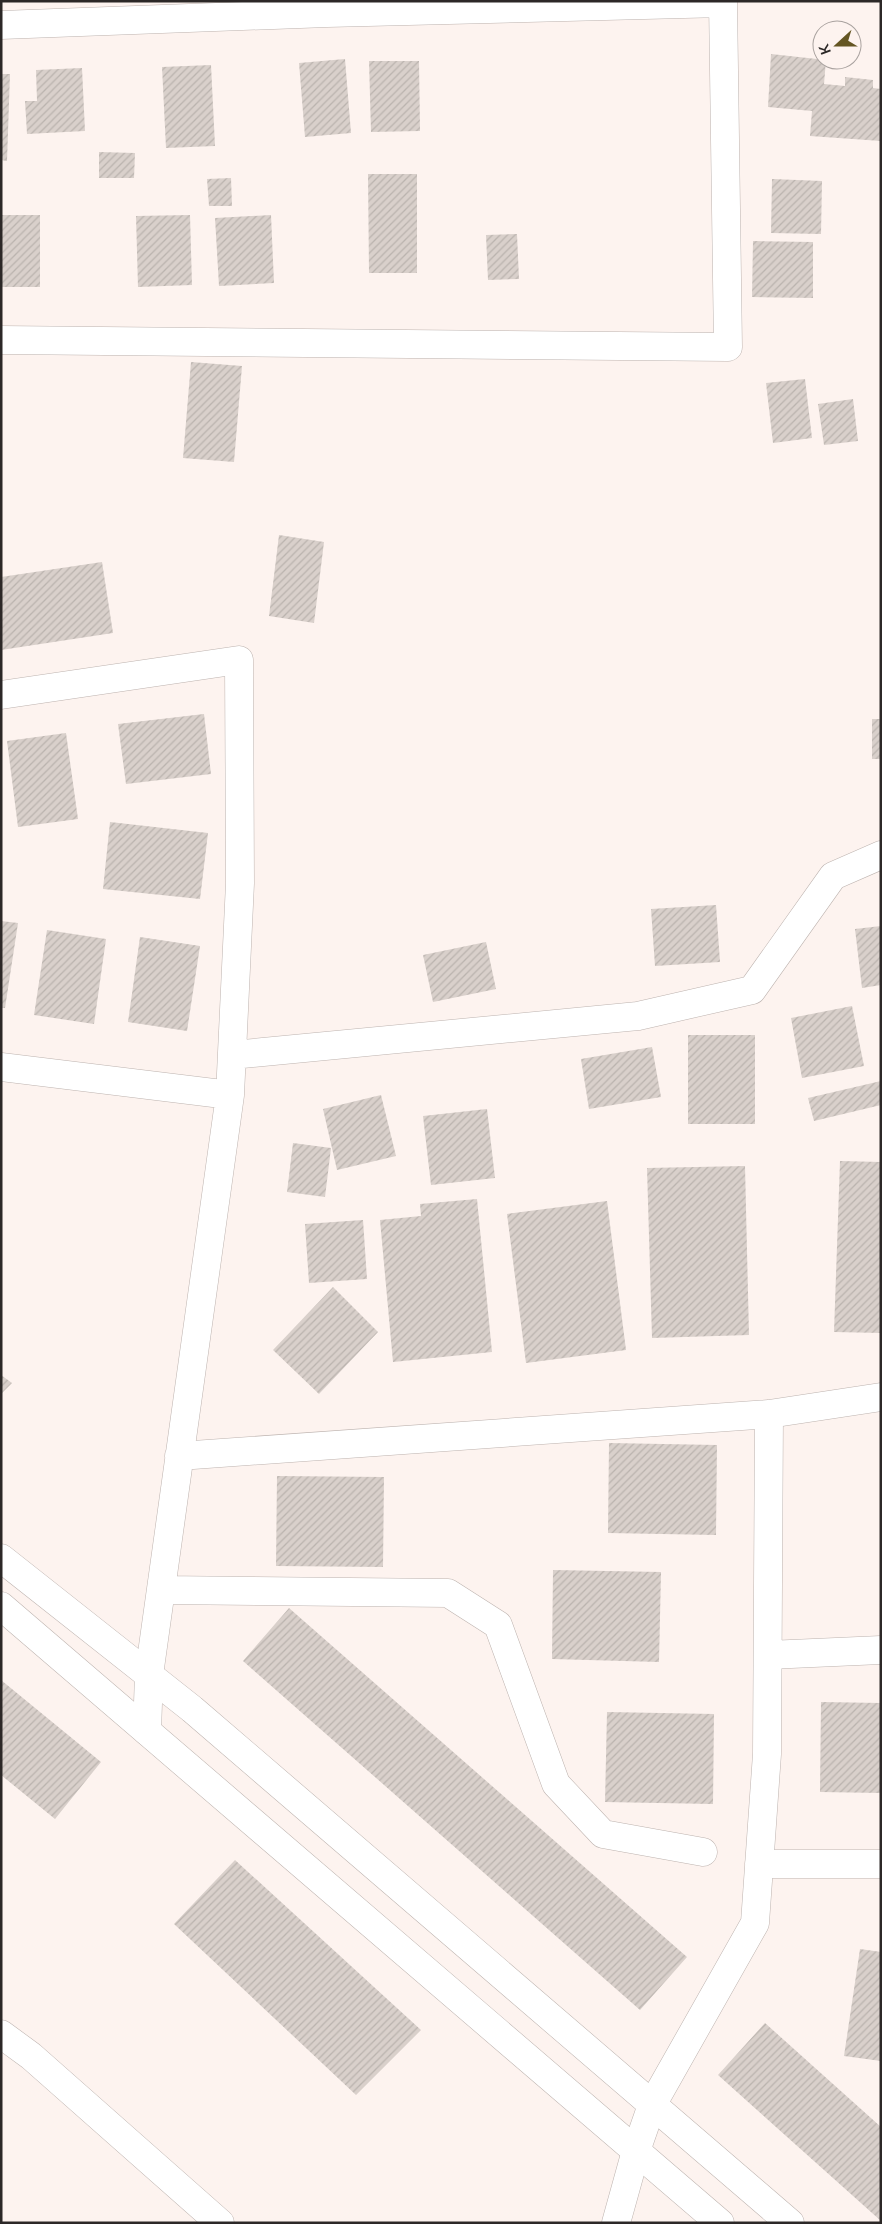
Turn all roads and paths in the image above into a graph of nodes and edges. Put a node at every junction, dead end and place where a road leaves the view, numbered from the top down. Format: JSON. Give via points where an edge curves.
{"nodes":[{"id":1,"x":723,"y":2,"type":"edge"},
{"id":2,"x":1,"y":25,"type":"edge"},
{"id":3,"x":1,"y":340,"type":"edge"},
{"id":4,"x":1,"y":695,"type":"edge"},
{"id":5,"x":881,"y":854,"type":"edge"},
{"id":6,"x":232,"y":1055,"type":"junction"},
{"id":7,"x":1,"y":1067,"type":"edge"},
{"id":8,"x":230,"y":1095,"type":"junction"},
{"id":9,"x":881,"y":1397,"type":"edge"},
{"id":10,"x":769,"y":1414,"type":"junction"},
{"id":11,"x":179,"y":1456,"type":"junction"},
{"id":12,"x":1,"y":1558,"type":"edge"},
{"id":13,"x":161,"y":1590,"type":"junction"},
{"id":14,"x":1,"y":1606,"type":"edge"},
{"id":15,"x":881,"y":1650,"type":"edge"},
{"id":16,"x":768,"y":1654,"type":"junction"},
{"id":17,"x":149,"y":1675,"type":"junction"},
{"id":18,"x":147,"y":1731,"type":"junction"},
{"id":19,"x":703,"y":1852,"type":"dead end"},
{"id":20,"x":759,"y":1864,"type":"junction"},
{"id":21,"x":881,"y":1864,"type":"edge"},
{"id":22,"x":1,"y":2034,"type":"edge"},
{"id":23,"x":652,"y":2105,"type":"junction"},
{"id":24,"x":636,"y":2151,"type":"junction"},
{"id":25,"x":220,"y":2223,"type":"edge"},
{"id":26,"x":616,"y":2223,"type":"edge"},
{"id":27,"x":720,"y":2223,"type":"edge"},
{"id":28,"x":790,"y":2223,"type":"edge"}],
"edges":[{"from":1,"to":2,"type":"street"},
{"from":1,"to":3,"type":"street","via":[[728,348]]},
{"from":4,"to":6,"type":"street","via":[[239,660],[240,883]]},
{"from":5,"to":6,"type":"street","via":[[833,876],[752,990],[638,1016]]},
{"from":6,"to":8,"type":"street"},
{"from":7,"to":8,"type":"street"},
{"from":8,"to":11,"type":"street"},
{"from":9,"to":10,"type":"street"},
{"from":10,"to":11,"type":"street"},
{"from":10,"to":16,"type":"street"},
{"from":11,"to":13,"type":"street"},
{"from":12,"to":17,"type":"street"},
{"from":13,"to":17,"type":"street"},
{"from":13,"to":19,"type":"street","via":[[448,1593],[498,1625],[556,1784],[603,1834]]},
{"from":14,"to":18,"type":"street"},
{"from":15,"to":16,"type":"street"},
{"from":16,"to":20,"type":"street","via":[[767,1754]]},
{"from":17,"to":18,"type":"street"},
{"from":17,"to":23,"type":"street"},
{"from":18,"to":24,"type":"street"},
{"from":20,"to":21,"type":"street"},
{"from":20,"to":23,"type":"street","via":[[755,1923]]},
{"from":22,"to":25,"type":"street","via":[[31,2056]]},
{"from":23,"to":24,"type":"street"},
{"from":23,"to":28,"type":"street"},
{"from":24,"to":26,"type":"street"},
{"from":24,"to":27,"type":"street"}]}
